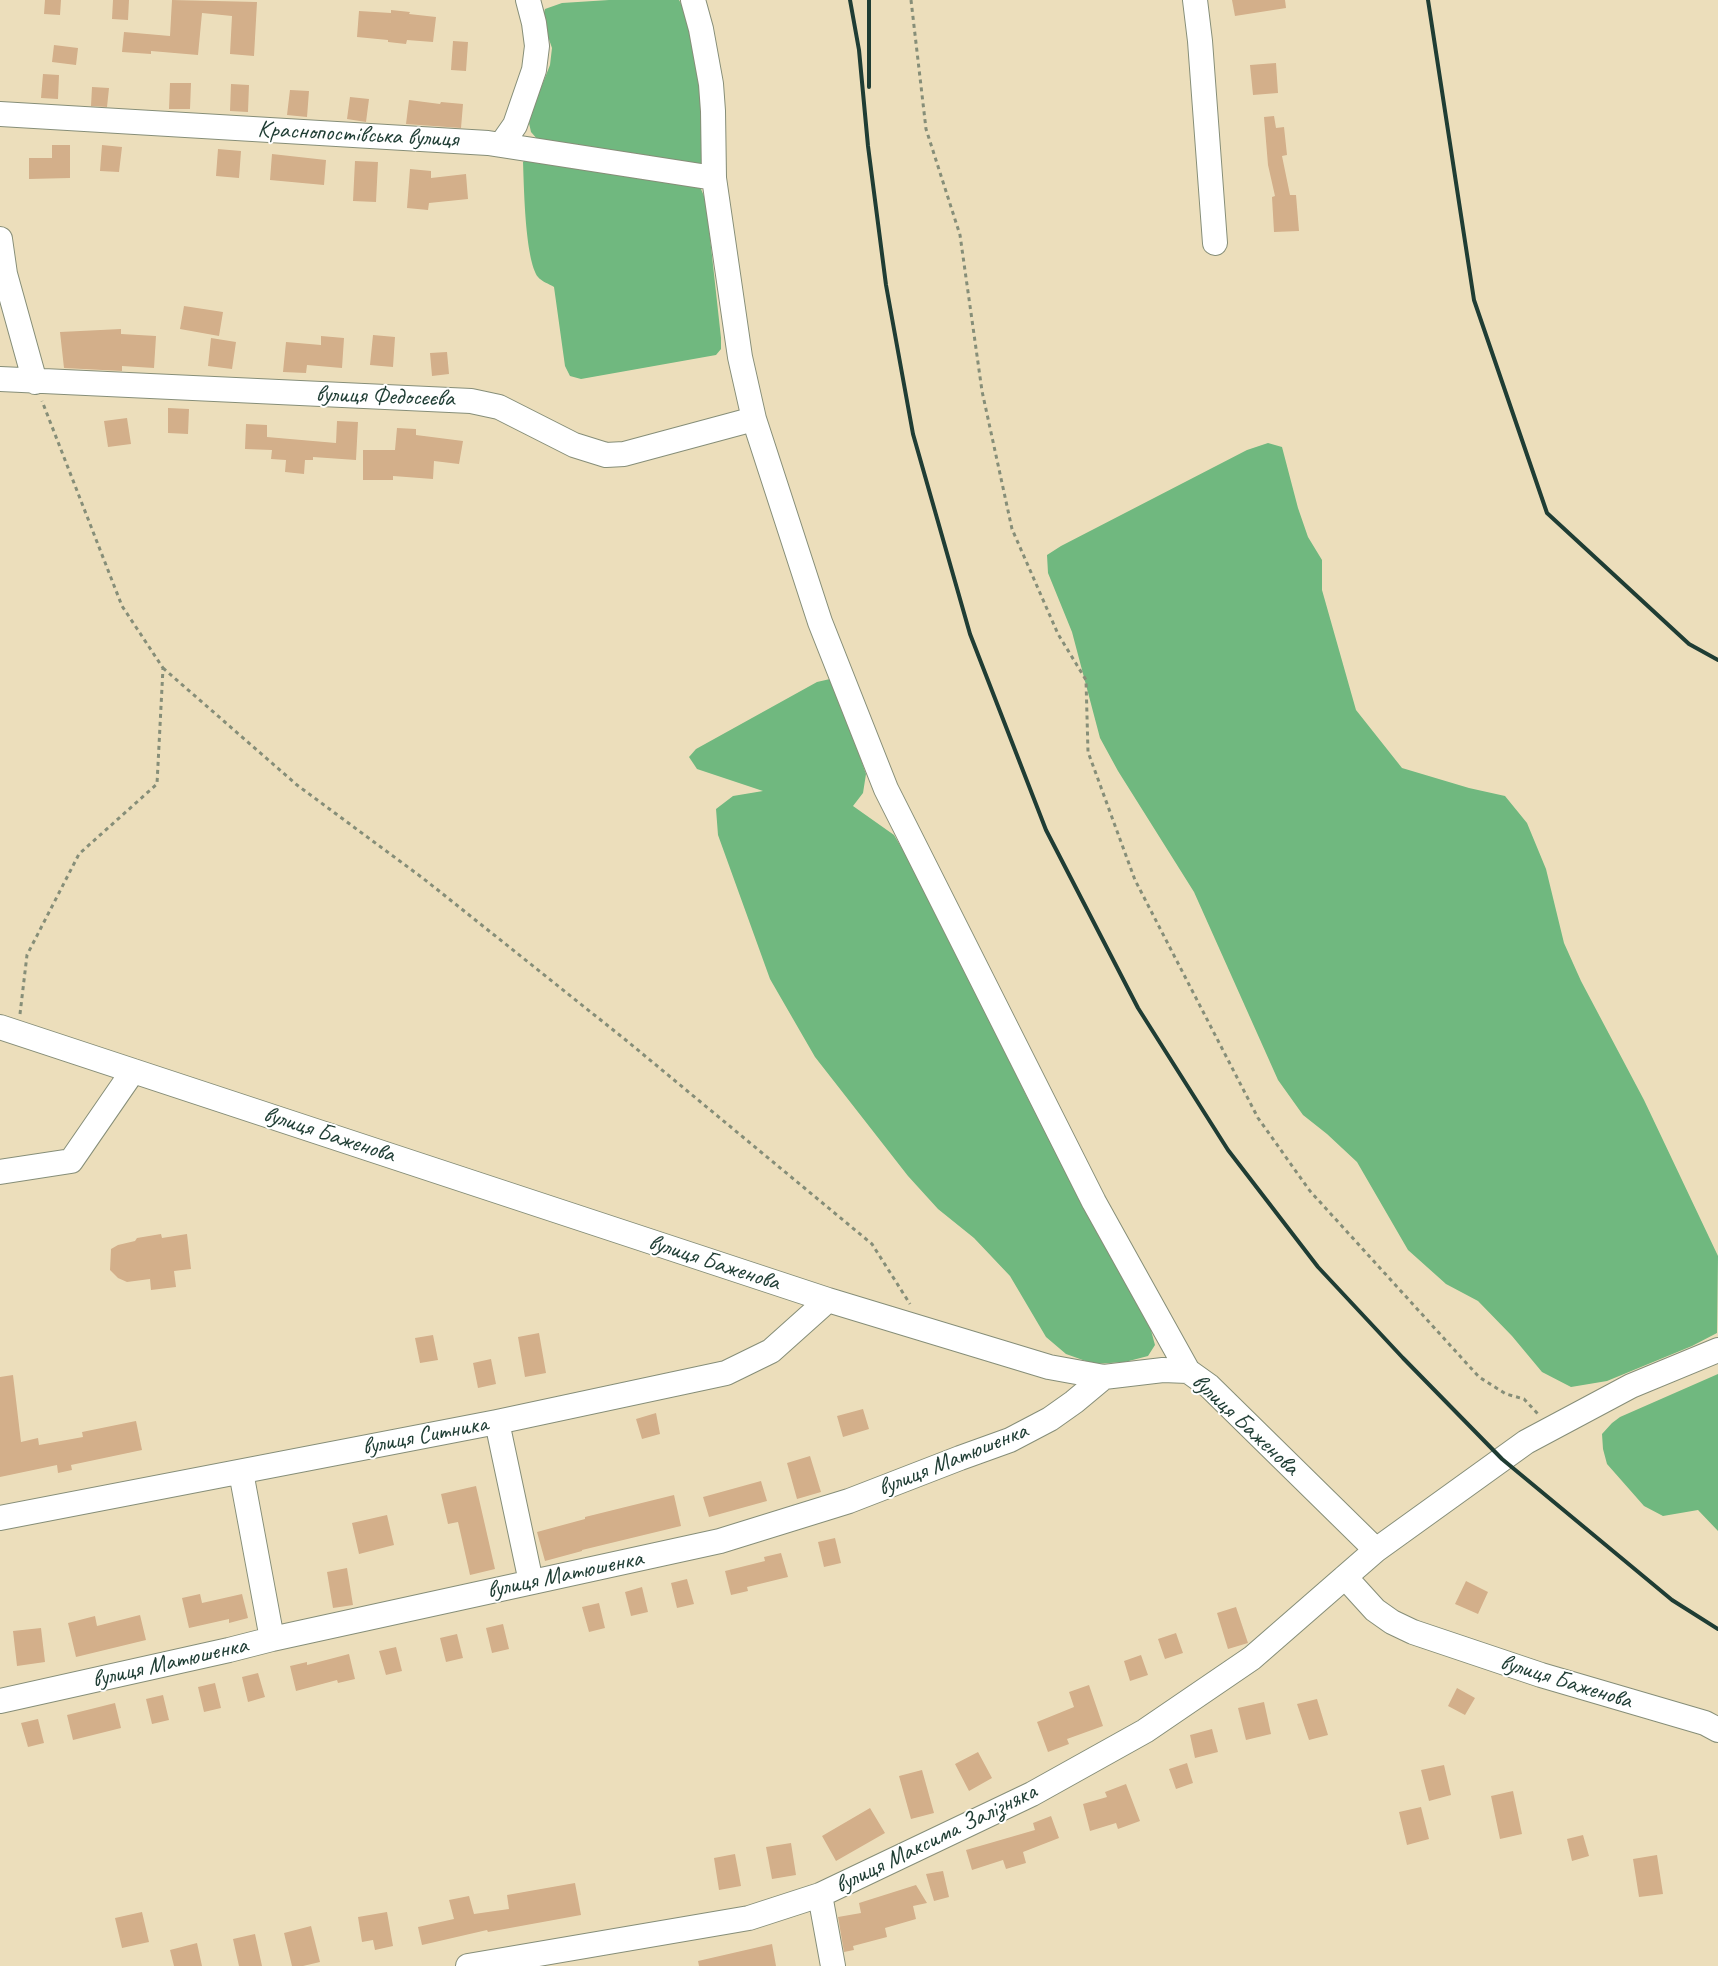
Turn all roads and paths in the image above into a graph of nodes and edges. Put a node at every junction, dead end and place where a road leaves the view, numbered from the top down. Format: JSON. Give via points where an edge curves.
{"nodes":[{"id":1,"x":528,"y":0,"type":"edge"},
{"id":2,"x":693,"y":0,"type":"edge"},
{"id":3,"x":911,"y":0,"type":"edge"},
{"id":4,"x":1195,"y":0,"type":"edge"},
{"id":5,"x":0,"y":114,"type":"edge"},
{"id":6,"x":501,"y":145,"type":"junction"},
{"id":7,"x":714,"y":178,"type":"junction"},
{"id":8,"x":0,"y":239,"type":"edge"},
{"id":9,"x":1215,"y":243,"type":"dead end"},
{"id":10,"x":0,"y":379,"type":"edge"},
{"id":11,"x":35,"y":382,"type":"junction"},
{"id":12,"x":754,"y":419,"type":"junction"},
{"id":13,"x":164,"y":668,"type":"junction"},
{"id":14,"x":9,"y":1030,"type":"edge"},
{"id":15,"x":133,"y":1070,"type":"junction"},
{"id":16,"x":0,"y":1172,"type":"edge"},
{"id":17,"x":828,"y":1300,"type":"junction"},
{"id":18,"x":925,"y":1328,"type":"junction"},
{"id":19,"x":1718,"y":1350,"type":"edge"},
{"id":20,"x":1188,"y":1371,"type":"junction"},
{"id":21,"x":1104,"y":1376,"type":"junction"},
{"id":22,"x":497,"y":1422,"type":"junction"},
{"id":23,"x":1551,"y":1428,"type":"junction"},
{"id":24,"x":241,"y":1472,"type":"junction"},
{"id":25,"x":0,"y":1518,"type":"edge"},
{"id":26,"x":1376,"y":1550,"type":"junction"},
{"id":27,"x":1345,"y":1577,"type":"junction"},
{"id":28,"x":531,"y":1582,"type":"junction"},
{"id":29,"x":272,"y":1639,"type":"junction"},
{"id":30,"x":0,"y":1701,"type":"edge"},
{"id":31,"x":1718,"y":1730,"type":"edge"},
{"id":32,"x":820,"y":1895,"type":"junction"},
{"id":33,"x":468,"y":1966,"type":"edge"},
{"id":34,"x":833,"y":1966,"type":"edge"}],
"edges":[{"from":1,"to":6,"type":"street","via":[[537,46],[534,70],[515,125]]},
{"from":2,"to":7,"type":"street","via":[[711,84]]},
{"from":3,"to":23,"type":"path","via":[[926,129],[960,235],[982,391],[1012,529],[1058,634],[1086,680],[1088,752],[1135,880],[1258,1118],[1310,1191],[1479,1376],[1506,1394],[1524,1399]]},
{"from":4,"to":9,"type":"street"},
{"from":5,"to":6,"type":"street","name":"Краснопостівська вулиця"},
{"from":6,"to":7,"type":"street","name":"Краснопостівська вулиця"},
{"from":7,"to":12,"type":"street","via":[[740,357]]},
{"from":8,"to":11,"type":"street","via":[[5,274]]},
{"from":10,"to":11,"type":"street","name":"вулиця Федосєєва"},
{"from":11,"to":12,"type":"street","name":"вулиця Федосєєва","via":[[471,401],[499,406],[574,445],[606,455],[624,454]]},
{"from":11,"to":13,"type":"path","via":[[122,606]]},
{"from":12,"to":20,"type":"street","via":[[820,622],[886,789],[1094,1202]]},
{"from":13,"to":14,"type":"path","via":[[157,784],[79,854],[27,955]]},
{"from":13,"to":18,"type":"path","via":[[297,785],[424,879],[627,1041],[872,1244]]},
{"from":14,"to":15,"type":"street","name":"вулиця Баженова"},
{"from":15,"to":16,"type":"street","via":[[71,1161]]},
{"from":15,"to":17,"type":"street","name":"вулиця Баженова"},
{"from":17,"to":18,"type":"street","name":"вулиця Баженова"},
{"from":17,"to":22,"type":"street","name":"вулиця Ситника","via":[[771,1351],[726,1373]]},
{"from":18,"to":21,"type":"street","name":"вулиця Баженова","via":[[1050,1367]]},
{"from":19,"to":23,"type":"street","name":"вулиця Максима Залізняка","via":[[1631,1386]]},
{"from":20,"to":21,"type":"street","name":"вулиця Баженова"},
{"from":20,"to":26,"type":"street","name":"вулиця Баженова","via":[[1209,1386]]},
{"from":21,"to":28,"type":"street","name":"вулиця Матюшенка","via":[[1058,1413],[1010,1440],[849,1501],[720,1541]]},
{"from":22,"to":24,"type":"street","name":"вулиця Ситника"},
{"from":22,"to":28,"type":"street"},
{"from":23,"to":26,"type":"street","name":"вулиця Максима Залізняка","via":[[1526,1442]]},
{"from":24,"to":25,"type":"street","name":"вулиця Ситника"},
{"from":24,"to":29,"type":"street"},
{"from":26,"to":27,"type":"street","name":"вулиця Максима Залізняка"},
{"from":27,"to":31,"type":"street","name":"вулиця Баженова","via":[[1375,1610],[1414,1632],[1541,1675],[1705,1723]]},
{"from":27,"to":32,"type":"street","name":"вулиця Максима Залізняка","via":[[1252,1658],[1145,1731],[1032,1794]]},
{"from":28,"to":29,"type":"street","name":"вулиця Матюшенка"},
{"from":29,"to":30,"type":"street","name":"вулиця Матюшенка"},
{"from":32,"to":33,"type":"street","name":"вулиця Максима Залізняка","via":[[749,1918]]},
{"from":32,"to":34,"type":"street"}]}
